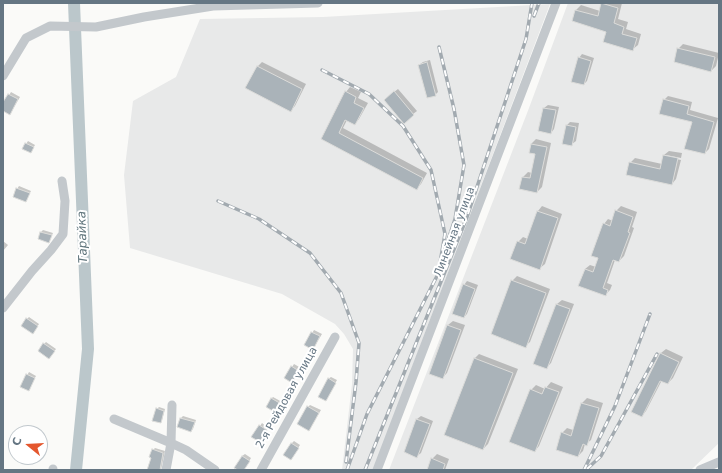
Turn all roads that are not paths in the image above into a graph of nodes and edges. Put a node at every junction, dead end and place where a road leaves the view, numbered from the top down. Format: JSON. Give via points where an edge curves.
{"nodes":[{"id":1,"x":318,"y":3,"type":"edge"},
{"id":2,"x":556,"y":3,"type":"edge"},
{"id":3,"x":3,"y":76,"type":"edge"},
{"id":4,"x":62,"y":181,"type":"dead end"},
{"id":5,"x":3,"y":308,"type":"edge"},
{"id":6,"x":335,"y":337,"type":"dead end"},
{"id":7,"x":172,"y":406,"type":"dead end"},
{"id":8,"x":114,"y":419,"type":"dead end"},
{"id":9,"x":171,"y":443,"type":"junction"},
{"id":10,"x":719,"y":462,"type":"edge"},
{"id":11,"x":166,"y":470,"type":"edge"},
{"id":12,"x":216,"y":470,"type":"edge"},
{"id":13,"x":261,"y":470,"type":"edge"},
{"id":14,"x":377,"y":470,"type":"edge"},
{"id":15,"x":700,"y":470,"type":"edge"}],
"edges":[{"from":1,"to":3,"type":"street","via":[[213,6],[96,27],[50,26],[26,38]]},
{"from":2,"to":14,"type":"street","name":"Линейная улица"},
{"from":4,"to":5,"type":"street","via":[[65,202],[63,234]]},
{"from":6,"to":13,"type":"street","name":"2-я Рейдовая улица"},
{"from":7,"to":9,"type":"street"},
{"from":8,"to":9,"type":"street"},
{"from":9,"to":11,"type":"street"},
{"from":9,"to":12,"type":"street"},
{"from":10,"to":15,"type":"street"}]}
